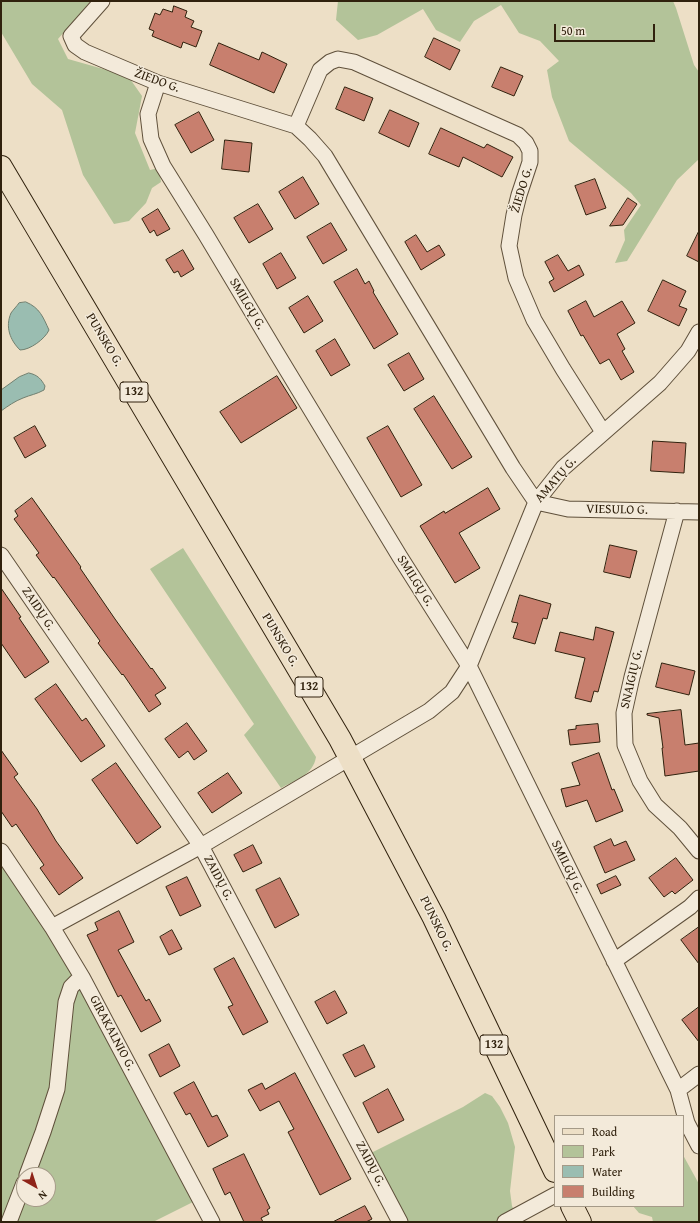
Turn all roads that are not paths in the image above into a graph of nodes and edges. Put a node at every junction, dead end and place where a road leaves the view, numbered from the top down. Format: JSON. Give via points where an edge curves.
{"nodes":[{"id":1,"x":102,"y":1,"type":"edge"},
{"id":2,"x":158,"y":83,"type":"junction"},
{"id":3,"x":296,"y":126,"type":"junction"},
{"id":4,"x":1,"y":167,"type":"edge"},
{"id":5,"x":699,"y":332,"type":"edge"},
{"id":6,"x":603,"y":432,"type":"junction"},
{"id":7,"x":536,"y":502,"type":"junction"},
{"id":8,"x":677,"y":511,"type":"junction"},
{"id":9,"x":699,"y":512,"type":"edge"},
{"id":10,"x":1,"y":555,"type":"edge"},
{"id":11,"x":469,"y":666,"type":"junction"},
{"id":12,"x":350,"y":757,"type":"junction"},
{"id":13,"x":201,"y":846,"type":"junction"},
{"id":14,"x":699,"y":851,"type":"edge"},
{"id":15,"x":1,"y":852,"type":"edge"},
{"id":16,"x":699,"y":898,"type":"edge"},
{"id":17,"x":52,"y":927,"type":"junction"},
{"id":18,"x":614,"y":961,"type":"junction"},
{"id":19,"x":82,"y":978,"type":"junction"},
{"id":20,"x":699,"y":1074,"type":"edge"},
{"id":21,"x":678,"y":1090,"type":"junction"},
{"id":22,"x":699,"y":1146,"type":"edge"},
{"id":23,"x":30,"y":1167,"type":"edge"},
{"id":24,"x":554,"y":1169,"type":"edge"},
{"id":25,"x":554,"y":1196,"type":"edge"},
{"id":26,"x":16,"y":1204,"type":"edge"},
{"id":27,"x":572,"y":1207,"type":"edge"},
{"id":28,"x":9,"y":1222,"type":"edge"},
{"id":29,"x":212,"y":1222,"type":"edge"},
{"id":30,"x":400,"y":1222,"type":"edge"},
{"id":31,"x":505,"y":1222,"type":"edge"},
{"id":32,"x":580,"y":1222,"type":"edge"}],
"edges":[{"from":1,"to":2,"type":"street","name":"ŽIEDO G.","via":[[71,36],[75,45],[85,52]]},
{"from":2,"to":3,"type":"street","name":"ŽIEDO G."},
{"from":2,"to":11,"type":"street","name":"SMILGŲ G.","via":[[148,114],[151,139],[163,166]]},
{"from":3,"to":6,"type":"street","name":"ŽIEDO G.","via":[[320,70],[338,59],[354,62],[518,135],[526,142],[530,151],[530,162],[519,195],[509,246],[516,278],[534,320]]},
{"from":3,"to":7,"type":"street","name":"ŽIEDO G.","via":[[325,156]]},
{"from":4,"to":12,"type":"main road","name":"PUNSKO G.","number":"132"},
{"from":5,"to":6,"type":"street","name":"AMATŲ G.","via":[[688,351],[660,383]]},
{"from":6,"to":7,"type":"street","name":"AMATŲ G.","via":[[563,468]]},
{"from":7,"to":8,"type":"street","name":"VIESULO G.","via":[[568,509]]},
{"from":7,"to":11,"type":"street","name":"AMATŲ G."},
{"from":8,"to":9,"type":"street","name":"VIESULO G."},
{"from":8,"to":14,"type":"street","name":"SNAIGIŲ G.","via":[[632,676],[624,713],[625,745],[640,781],[655,805],[680,828]]},
{"from":10,"to":13,"type":"street","name":"ZAIDŲ G."},
{"from":11,"to":12,"type":"street","name":"AMATŲ G.","via":[[452,692],[429,711]]},
{"from":11,"to":18,"type":"street","name":"SMILGŲ G."},
{"from":12,"to":13,"type":"street","name":"AMATŲ G."},
{"from":12,"to":24,"type":"main road","name":"PUNSKO G.","number":"132","via":[[434,918]]},
{"from":13,"to":17,"type":"street","name":"AMATŲ G."},
{"from":13,"to":30,"type":"street","name":"ZAIDŲ G."},
{"from":15,"to":17,"type":"street","name":"GIRAKALNIO G."},
{"from":16,"to":18,"type":"street"},
{"from":17,"to":19,"type":"street","name":"GIRAKALNIO G."},
{"from":18,"to":21,"type":"street","name":"SMILGŲ G."},
{"from":19,"to":23,"type":"street","via":[[71,987],[66,1002],[58,1090]]},
{"from":19,"to":29,"type":"street","name":"GIRAKALNIO G."},
{"from":20,"to":21,"type":"street"},
{"from":21,"to":22,"type":"street","name":"SMILGŲ G.","via":[[688,1123]]},
{"from":25,"to":31,"type":"street"},
{"from":26,"to":28,"type":"street"},
{"from":27,"to":32,"type":"main road"}]}
